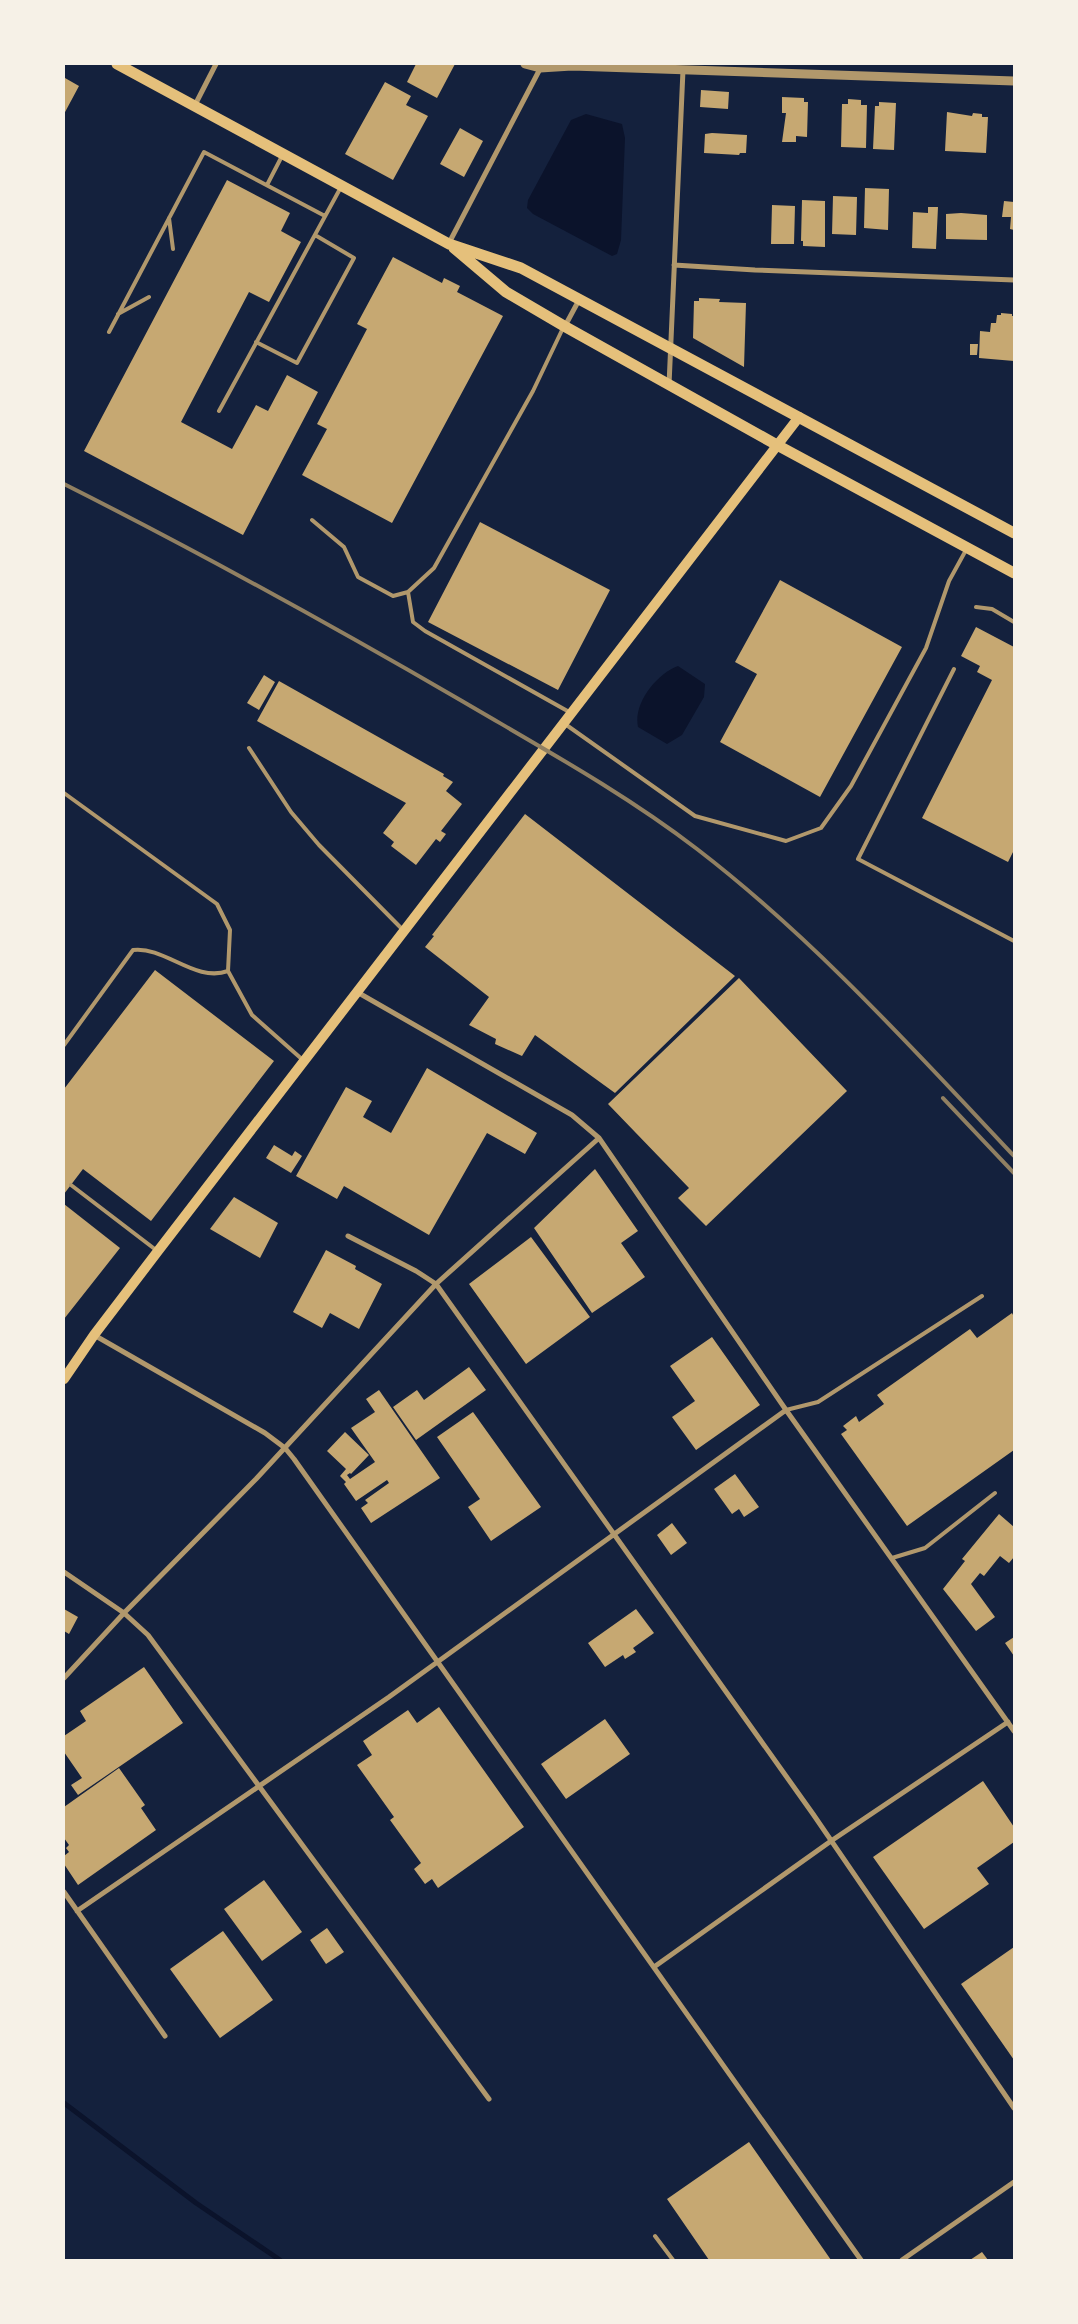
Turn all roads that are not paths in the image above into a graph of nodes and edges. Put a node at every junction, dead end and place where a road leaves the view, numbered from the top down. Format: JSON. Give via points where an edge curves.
{"nodes":[{"id":1,"x":117,"y":64,"type":"edge"},
{"id":2,"x":216,"y":64,"type":"edge"},
{"id":3,"x":525,"y":64,"type":"edge"},
{"id":4,"x":542,"y":66,"type":"edge"},
{"id":5,"x":683,"y":70,"type":"junction"},
{"id":6,"x":1014,"y":81,"type":"edge"},
{"id":7,"x":195,"y":105,"type":"junction"},
{"id":8,"x":283,"y":154,"type":"junction"},
{"id":9,"x":342,"y":185,"type":"junction"},
{"id":10,"x":267,"y":186,"type":"junction"},
{"id":11,"x":325,"y":216,"type":"junction"},
{"id":12,"x":169,"y":218,"type":"junction"},
{"id":13,"x":315,"y":235,"type":"junction"},
{"id":14,"x":449,"y":244,"type":"junction"},
{"id":15,"x":172,"y":249,"type":"dead end"},
{"id":16,"x":674,"y":265,"type":"junction"},
{"id":17,"x":1014,"y":280,"type":"edge"},
{"id":18,"x":148,"y":297,"type":"dead end"},
{"id":19,"x":579,"y":300,"type":"junction"},
{"id":20,"x":118,"y":314,"type":"junction"},
{"id":21,"x":564,"y":326,"type":"junction"},
{"id":22,"x":109,"y":332,"type":"dead end"},
{"id":23,"x":256,"y":342,"type":"junction"},
{"id":24,"x":669,"y":347,"type":"junction"},
{"id":25,"x":669,"y":386,"type":"junction"},
{"id":26,"x":219,"y":412,"type":"dead end"},
{"id":27,"x":799,"y":417,"type":"junction"},
{"id":28,"x":777,"y":445,"type":"junction"},
{"id":29,"x":312,"y":520,"type":"dead end"},
{"id":30,"x":1014,"y":533,"type":"edge"},
{"id":31,"x":967,"y":548,"type":"junction"},
{"id":32,"x":1014,"y":573,"type":"edge"},
{"id":33,"x":408,"y":592,"type":"junction"},
{"id":34,"x":976,"y":607,"type":"dead end"},
{"id":35,"x":1014,"y":622,"type":"edge"},
{"id":36,"x":954,"y":668,"type":"dead end"},
{"id":37,"x":571,"y":713,"type":"junction"},
{"id":38,"x":563,"y":723,"type":"junction"},
{"id":39,"x":249,"y":748,"type":"dead end"},
{"id":40,"x":64,"y":793,"type":"edge"},
{"id":41,"x":404,"y":931,"type":"junction"},
{"id":42,"x":1014,"y":941,"type":"edge"},
{"id":43,"x":228,"y":971,"type":"junction"},
{"id":44,"x":357,"y":992,"type":"junction"},
{"id":45,"x":64,"y":1045,"type":"edge"},
{"id":46,"x":304,"y":1061,"type":"junction"},
{"id":47,"x":599,"y":1138,"type":"junction"},
{"id":48,"x":71,"y":1185,"type":"dead end"},
{"id":49,"x":348,"y":1236,"type":"dead end"},
{"id":50,"x":158,"y":1251,"type":"junction"},
{"id":51,"x":436,"y":1284,"type":"junction"},
{"id":52,"x":982,"y":1296,"type":"dead end"},
{"id":53,"x":94,"y":1335,"type":"junction"},
{"id":54,"x":64,"y":1379,"type":"edge"},
{"id":55,"x":786,"y":1410,"type":"junction"},
{"id":56,"x":284,"y":1448,"type":"junction"},
{"id":57,"x":995,"y":1493,"type":"dead end"},
{"id":58,"x":614,"y":1535,"type":"junction"},
{"id":59,"x":892,"y":1558,"type":"junction"},
{"id":60,"x":64,"y":1572,"type":"edge"},
{"id":61,"x":124,"y":1613,"type":"junction"},
{"id":62,"x":438,"y":1662,"type":"junction"},
{"id":63,"x":64,"y":1678,"type":"edge"},
{"id":64,"x":1008,"y":1722,"type":"junction"},
{"id":65,"x":1014,"y":1730,"type":"edge"},
{"id":66,"x":261,"y":1786,"type":"junction"},
{"id":67,"x":831,"y":1841,"type":"junction"},
{"id":68,"x":64,"y":1892,"type":"edge"},
{"id":69,"x":77,"y":1911,"type":"junction"},
{"id":70,"x":654,"y":1967,"type":"junction"},
{"id":71,"x":164,"y":2036,"type":"dead end"},
{"id":72,"x":489,"y":2099,"type":"dead end"},
{"id":73,"x":1014,"y":2108,"type":"edge"},
{"id":74,"x":1014,"y":2182,"type":"edge"},
{"id":75,"x":655,"y":2236,"type":"dead end"},
{"id":76,"x":673,"y":2260,"type":"edge"},
{"id":77,"x":861,"y":2260,"type":"edge"},
{"id":78,"x":902,"y":2260,"type":"edge"}],
"edges":[{"from":1,"to":7,"type":"main road"},
{"from":2,"to":7,"type":"street"},
{"from":3,"to":4,"type":"street"},
{"from":4,"to":5,"type":"street"},
{"from":4,"to":14,"type":"street"},
{"from":5,"to":6,"type":"street"},
{"from":5,"to":16,"type":"street"},
{"from":7,"to":8,"type":"main road"},
{"from":8,"to":9,"type":"main road"},
{"from":8,"to":10,"type":"lane"},
{"from":9,"to":11,"type":"lane"},
{"from":9,"to":14,"type":"main road"},
{"from":10,"to":11,"type":"lane"},
{"from":10,"to":12,"type":"lane","via":[[204,152]]},
{"from":11,"to":13,"type":"lane"},
{"from":12,"to":15,"type":"lane"},
{"from":12,"to":20,"type":"lane"},
{"from":13,"to":23,"type":"lane"},
{"from":13,"to":23,"type":"lane","via":[[354,258],[297,363]]},
{"from":14,"to":19,"type":"main road","via":[[521,268]]},
{"from":14,"to":21,"type":"main road","via":[[506,292]]},
{"from":16,"to":17,"type":"street"},
{"from":16,"to":24,"type":"street"},
{"from":18,"to":20,"type":"lane"},
{"from":19,"to":21,"type":"street"},
{"from":19,"to":24,"type":"main road"},
{"from":20,"to":22,"type":"lane"},
{"from":21,"to":25,"type":"main road"},
{"from":21,"to":33,"type":"lane","via":[[533,392],[434,568]]},
{"from":23,"to":26,"type":"lane"},
{"from":24,"to":25,"type":"street"},
{"from":24,"to":27,"type":"main road"},
{"from":25,"to":28,"type":"main road"},
{"from":27,"to":28,"type":"main road"},
{"from":27,"to":30,"type":"main road"},
{"from":28,"to":31,"type":"main road"},
{"from":28,"to":37,"type":"main road"},
{"from":29,"to":33,"type":"lane","via":[[344,546],[358,577],[393,596]]},
{"from":31,"to":32,"type":"main road"},
{"from":31,"to":38,"type":"lane","via":[[949,581],[926,648],[851,786],[821,828],[786,841],[696,816]]},
{"from":33,"to":37,"type":"lane","via":[[413,622],[425,631]]},
{"from":34,"to":35,"type":"lane","via":[[992,610]]},
{"from":36,"to":42,"type":"lane","via":[[858,859]]},
{"from":37,"to":38,"type":"main road"},
{"from":38,"to":41,"type":"main road"},
{"from":39,"to":41,"type":"lane","via":[[291,812]]},
{"from":40,"to":43,"type":"lane","via":[[217,904],[230,930]]},
{"from":41,"to":44,"type":"main road"},
{"from":43,"to":45,"type":"lane","via":[[218,974],[203,972],[144,949],[133,950]]},
{"from":43,"to":46,"type":"lane","via":[[252,1015]]},
{"from":44,"to":46,"type":"main road"},
{"from":44,"to":47,"type":"street","via":[[572,1115]]},
{"from":46,"to":50,"type":"main road"},
{"from":47,"to":51,"type":"street"},
{"from":47,"to":55,"type":"street"},
{"from":48,"to":50,"type":"lane"},
{"from":49,"to":51,"type":"street"},
{"from":50,"to":53,"type":"main road"},
{"from":51,"to":56,"type":"street"},
{"from":51,"to":58,"type":"street"},
{"from":52,"to":55,"type":"lane","via":[[818,1402]]},
{"from":53,"to":54,"type":"main road"},
{"from":53,"to":56,"type":"street","via":[[265,1433]]},
{"from":55,"to":58,"type":"street"},
{"from":55,"to":59,"type":"street"},
{"from":56,"to":61,"type":"street"},
{"from":56,"to":62,"type":"street"},
{"from":57,"to":59,"type":"lane","via":[[925,1548]]},
{"from":58,"to":62,"type":"street"},
{"from":58,"to":67,"type":"street"},
{"from":59,"to":64,"type":"street"},
{"from":60,"to":61,"type":"street"},
{"from":61,"to":63,"type":"street"},
{"from":61,"to":66,"type":"street","via":[[148,1635]]},
{"from":62,"to":66,"type":"street"},
{"from":62,"to":70,"type":"street"},
{"from":64,"to":65,"type":"street"},
{"from":64,"to":67,"type":"street"},
{"from":66,"to":69,"type":"street"},
{"from":66,"to":72,"type":"street"},
{"from":67,"to":70,"type":"street"},
{"from":67,"to":73,"type":"street"},
{"from":68,"to":69,"type":"street"},
{"from":69,"to":71,"type":"street"},
{"from":70,"to":77,"type":"street"},
{"from":74,"to":78,"type":"street"},
{"from":75,"to":76,"type":"lane"}]}
